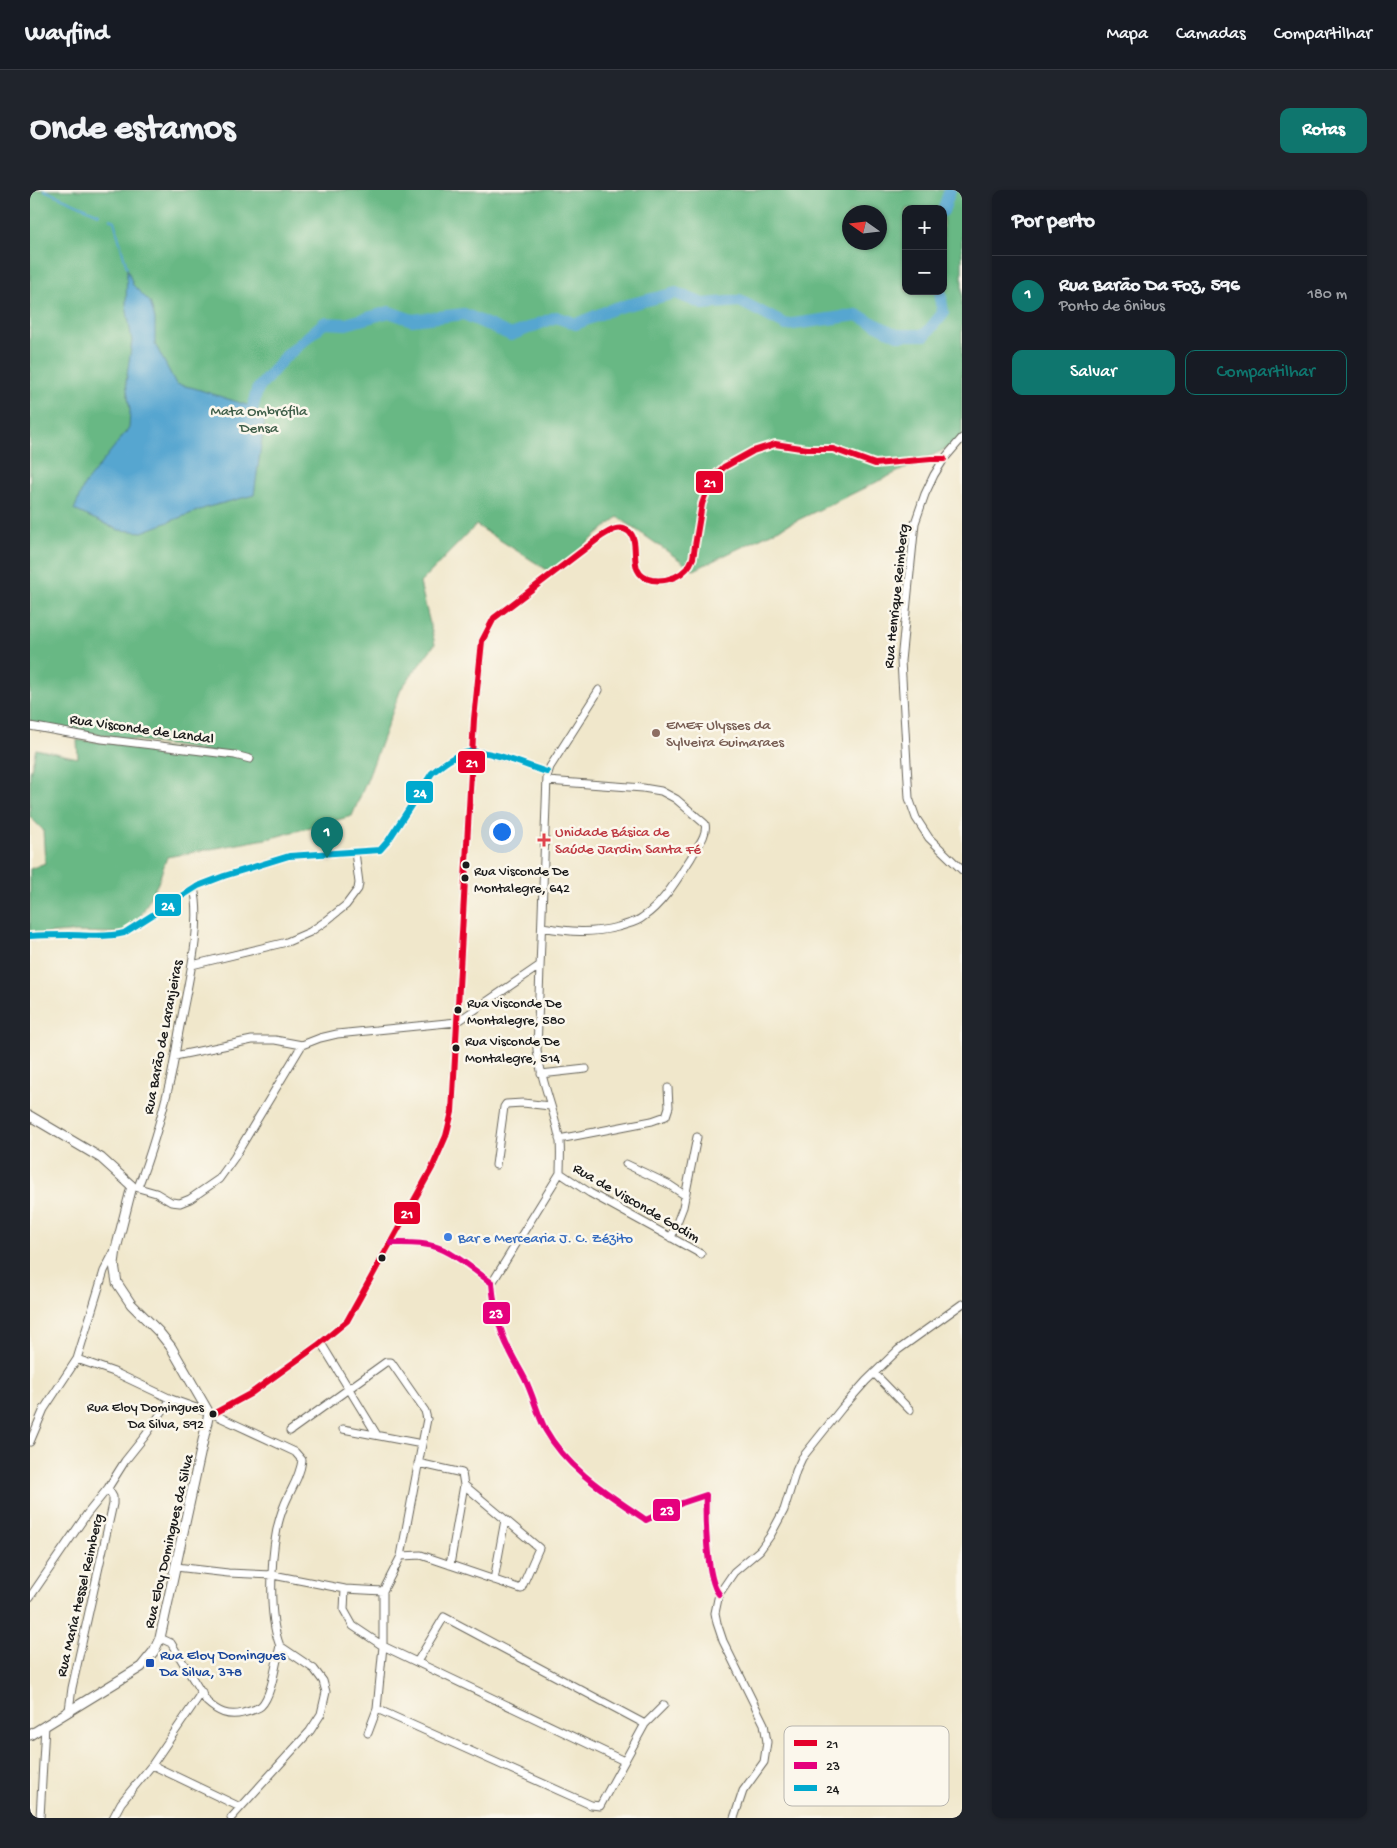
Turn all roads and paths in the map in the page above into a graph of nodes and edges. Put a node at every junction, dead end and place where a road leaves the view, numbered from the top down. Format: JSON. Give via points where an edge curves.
{"nodes":[{"id":1,"x":962,"y":438,"type":"edge"},
{"id":2,"x":944,"y":459,"type":"junction"},
{"id":3,"x":599,"y":690,"type":"dead end"},
{"id":4,"x":30,"y":726,"type":"edge"},
{"id":5,"x":473,"y":751,"type":"junction"},
{"id":6,"x":250,"y":759,"type":"dead end"},
{"id":7,"x":547,"y":772,"type":"junction"},
{"id":8,"x":547,"y":781,"type":"junction"},
{"id":9,"x":355,"y":852,"type":"junction"},
{"id":10,"x":962,"y":870,"type":"edge"},
{"id":11,"x":194,"y":888,"type":"junction"},
{"id":12,"x":542,"y":927,"type":"junction"},
{"id":13,"x":30,"y":936,"type":"edge"},
{"id":14,"x":192,"y":964,"type":"junction"},
{"id":15,"x":539,"y":966,"type":"junction"},
{"id":16,"x":457,"y":1022,"type":"junction"},
{"id":17,"x":302,"y":1045,"type":"junction"},
{"id":18,"x":175,"y":1056,"type":"junction"},
{"id":19,"x":586,"y":1069,"type":"dead end"},
{"id":20,"x":541,"y":1074,"type":"junction"},
{"id":21,"x":668,"y":1088,"type":"dead end"},
{"id":22,"x":550,"y":1106,"type":"junction"},
{"id":23,"x":30,"y":1116,"type":"edge"},
{"id":24,"x":696,"y":1137,"type":"dead end"},
{"id":25,"x":559,"y":1140,"type":"junction"},
{"id":26,"x":626,"y":1164,"type":"dead end"},
{"id":27,"x":496,"y":1165,"type":"dead end"},
{"id":28,"x":560,"y":1173,"type":"junction"},
{"id":29,"x":135,"y":1187,"type":"junction"},
{"id":30,"x":686,"y":1196,"type":"junction"},
{"id":31,"x":670,"y":1238,"type":"junction"},
{"id":32,"x":391,"y":1243,"type":"junction"},
{"id":33,"x":116,"y":1249,"type":"junction"},
{"id":34,"x":701,"y":1254,"type":"dead end"},
{"id":35,"x":492,"y":1283,"type":"junction"},
{"id":36,"x":962,"y":1304,"type":"edge"},
{"id":37,"x":321,"y":1343,"type":"junction"},
{"id":38,"x":77,"y":1360,"type":"junction"},
{"id":39,"x":874,"y":1374,"type":"junction"},
{"id":40,"x":349,"y":1389,"type":"junction"},
{"id":41,"x":171,"y":1399,"type":"junction"},
{"id":42,"x":910,"y":1410,"type":"dead end"},
{"id":43,"x":211,"y":1413,"type":"junction"},
{"id":44,"x":343,"y":1429,"type":"dead end"},
{"id":45,"x":290,"y":1431,"type":"dead end"},
{"id":46,"x":377,"y":1435,"type":"junction"},
{"id":47,"x":30,"y":1442,"type":"edge"},
{"id":48,"x":422,"y":1444,"type":"junction"},
{"id":49,"x":418,"y":1463,"type":"junction"},
{"id":50,"x":464,"y":1485,"type":"junction"},
{"id":51,"x":108,"y":1488,"type":"junction"},
{"id":52,"x":505,"y":1520,"type":"junction"},
{"id":53,"x":401,"y":1556,"type":"junction"},
{"id":54,"x":450,"y":1565,"type":"junction"},
{"id":55,"x":176,"y":1567,"type":"junction"},
{"id":56,"x":273,"y":1575,"type":"junction"},
{"id":57,"x":494,"y":1580,"type":"junction"},
{"id":58,"x":345,"y":1589,"type":"junction"},
{"id":59,"x":383,"y":1591,"type":"junction"},
{"id":60,"x":718,"y":1594,"type":"junction"},
{"id":61,"x":30,"y":1597,"type":"edge"},
{"id":62,"x":160,"y":1638,"type":"junction"},
{"id":63,"x":280,"y":1646,"type":"junction"},
{"id":64,"x":383,"y":1646,"type":"junction"},
{"id":65,"x":418,"y":1662,"type":"junction"},
{"id":66,"x":202,"y":1692,"type":"junction"},
{"id":67,"x":664,"y":1705,"type":"dead end"},
{"id":68,"x":377,"y":1709,"type":"junction"},
{"id":69,"x":69,"y":1710,"type":"junction"},
{"id":70,"x":645,"y":1724,"type":"junction"},
{"id":71,"x":45,"y":1725,"type":"junction"},
{"id":72,"x":368,"y":1733,"type":"dead end"},
{"id":73,"x":30,"y":1735,"type":"edge"},
{"id":74,"x":624,"y":1761,"type":"junction"},
{"id":75,"x":152,"y":1765,"type":"junction"},
{"id":76,"x":240,"y":1807,"type":"junction"},
{"id":77,"x":40,"y":1818,"type":"edge"},
{"id":78,"x":113,"y":1818,"type":"edge"},
{"id":79,"x":231,"y":1818,"type":"edge"},
{"id":80,"x":734,"y":1818,"type":"edge"}],
"edges":[{"from":1,"to":2,"type":"street","name":"Rua Henrique Reimberg"},
{"from":2,"to":5,"type":"street","via":[[875,464],[833,449],[814,450],[774,444],[754,451],[724,467],[711,479],[702,504],[692,563],[676,577],[662,581],[648,579],[640,572],[628,531],[619,528],[599,538],[489,624],[480,650]]},
{"from":2,"to":10,"type":"street","name":"Rua Henrique Reimberg","via":[[925,494],[915,523],[901,674],[909,798],[916,818],[929,838]]},
{"from":3,"to":7,"type":"street"},
{"from":4,"to":6,"type":"street","name":"Rua Visconde de Landal"},
{"from":5,"to":7,"type":"street"},
{"from":5,"to":9,"type":"street","via":[[453,758],[432,773],[380,850]]},
{"from":5,"to":16,"type":"street"},
{"from":7,"to":8,"type":"street"},
{"from":8,"to":12,"type":"street"},
{"from":8,"to":12,"type":"street","via":[[661,791],[686,806],[706,828],[672,885],[642,919],[588,932]]},
{"from":9,"to":11,"type":"street","via":[[289,856]]},
{"from":9,"to":14,"type":"street","via":[[357,892],[346,905],[313,930],[299,938],[261,949]]},
{"from":11,"to":13,"type":"street","via":[[124,933]]},
{"from":11,"to":14,"type":"street","name":"Rua Barão de Laranjeiras","via":[[196,910]]},
{"from":12,"to":15,"type":"street"},
{"from":14,"to":18,"type":"street","name":"Rua Barão de Laranjeiras"},
{"from":15,"to":16,"type":"street"},
{"from":15,"to":20,"type":"street","via":[[537,1050]]},
{"from":16,"to":17,"type":"street","via":[[337,1034]]},
{"from":16,"to":32,"type":"street","via":[[449,1126],[432,1168]]},
{"from":17,"to":18,"type":"street","via":[[252,1040]]},
{"from":17,"to":29,"type":"street","via":[[219,1179],[180,1203]]},
{"from":18,"to":29,"type":"street","name":"Rua Barão de Laranjeiras","via":[[152,1148]]},
{"from":19,"to":20,"type":"street"},
{"from":20,"to":22,"type":"street"},
{"from":21,"to":25,"type":"street","via":[[666,1116]]},
{"from":22,"to":25,"type":"street"},
{"from":22,"to":27,"type":"street","via":[[523,1103],[504,1106]]},
{"from":23,"to":29,"type":"main road","via":[[101,1158]]},
{"from":24,"to":30,"type":"street"},
{"from":25,"to":28,"type":"street"},
{"from":26,"to":30,"type":"street"},
{"from":28,"to":31,"type":"street","name":"Rua de Visconde Godim"},
{"from":28,"to":35,"type":"street"},
{"from":29,"to":33,"type":"main road","name":"Rua Barão de Laranjeiras"},
{"from":30,"to":31,"type":"street"},
{"from":31,"to":34,"type":"street","name":"Rua de Visconde Godim"},
{"from":32,"to":35,"type":"street","via":[[435,1246]]},
{"from":32,"to":37,"type":"street","via":[[347,1321]]},
{"from":33,"to":38,"type":"street","name":"Rua Barão de Laranjeiras","via":[[104,1271]]},
{"from":33,"to":43,"type":"main road","via":[[115,1273],[119,1288],[171,1347]]},
{"from":35,"to":60,"type":"street","via":[[494,1308],[508,1349],[527,1382],[540,1418],[569,1462],[591,1482],[646,1520],[706,1495],[710,1569]]},
{"from":36,"to":39,"type":"street","via":[[907,1342]]},
{"from":37,"to":40,"type":"street"},
{"from":37,"to":43,"type":"street","via":[[250,1394]]},
{"from":38,"to":41,"type":"street","via":[[114,1372]]},
{"from":38,"to":47,"type":"street","name":"Rua Barão de Laranjeiras","via":[[44,1409]]},
{"from":39,"to":42,"type":"street"},
{"from":39,"to":60,"type":"street","via":[[802,1458],[784,1510],[770,1536],[760,1550],[734,1572]]},
{"from":40,"to":45,"type":"street"},
{"from":40,"to":46,"type":"street"},
{"from":40,"to":48,"type":"street","via":[[386,1362],[392,1362],[427,1419]]},
{"from":41,"to":43,"type":"street"},
{"from":41,"to":51,"type":"street"},
{"from":43,"to":55,"type":"main road","name":"Rua Eloy Domingues da Silva"},
{"from":43,"to":56,"type":"street","via":[[295,1452],[302,1460],[299,1476],[277,1526]]},
{"from":44,"to":46,"type":"street"},
{"from":46,"to":48,"type":"street"},
{"from":48,"to":49,"type":"street"},
{"from":49,"to":50,"type":"street","via":[[462,1473]]},
{"from":49,"to":53,"type":"street"},
{"from":50,"to":52,"type":"street"},
{"from":50,"to":54,"type":"street"},
{"from":51,"to":61,"type":"street"},
{"from":51,"to":69,"type":"street","name":"Rua Maria Hessel Reimberg","via":[[113,1504]]},
{"from":52,"to":57,"type":"street"},
{"from":52,"to":57,"type":"street","via":[[539,1548],[521,1589]]},
{"from":53,"to":54,"type":"street","via":[[421,1555]]},
{"from":53,"to":59,"type":"street"},
{"from":54,"to":57,"type":"street"},
{"from":55,"to":56,"type":"street"},
{"from":55,"to":62,"type":"main road","name":"Rua Eloy Domingues da Silva"},
{"from":56,"to":58,"type":"street"},
{"from":56,"to":63,"type":"street","via":[[274,1625]]},
{"from":58,"to":59,"type":"street"},
{"from":58,"to":64,"type":"street","via":[[344,1610],[353,1626]]},
{"from":59,"to":64,"type":"street"},
{"from":60,"to":80,"type":"street","via":[[717,1623],[767,1737],[764,1762],[743,1791]]},
{"from":62,"to":66,"type":"street","via":[[171,1644]]},
{"from":62,"to":69,"type":"main road","name":"Rua Eloy Domingues da Silva","via":[[141,1667]]},
{"from":63,"to":66,"type":"street","via":[[267,1696],[255,1710],[236,1715],[224,1714],[211,1706]]},
{"from":63,"to":76,"type":"street","via":[[314,1669],[323,1681],[326,1692],[321,1714],[310,1731]]},
{"from":64,"to":65,"type":"street"},
{"from":64,"to":68,"type":"street"},
{"from":65,"to":70,"type":"street","via":[[444,1617]]},
{"from":65,"to":74,"type":"street"},
{"from":66,"to":75,"type":"street"},
{"from":67,"to":70,"type":"street"},
{"from":68,"to":72,"type":"street"},
{"from":68,"to":74,"type":"street","via":[[592,1805],[600,1806]]},
{"from":69,"to":71,"type":"main road","name":"Rua Eloy Domingues da Silva"},
{"from":70,"to":74,"type":"street"},
{"from":71,"to":73,"type":"main road","name":"Rua Eloy Domingues da Silva"},
{"from":71,"to":77,"type":"street"},
{"from":75,"to":76,"type":"street"},
{"from":75,"to":78,"type":"street"},
{"from":76,"to":79,"type":"street"}]}
